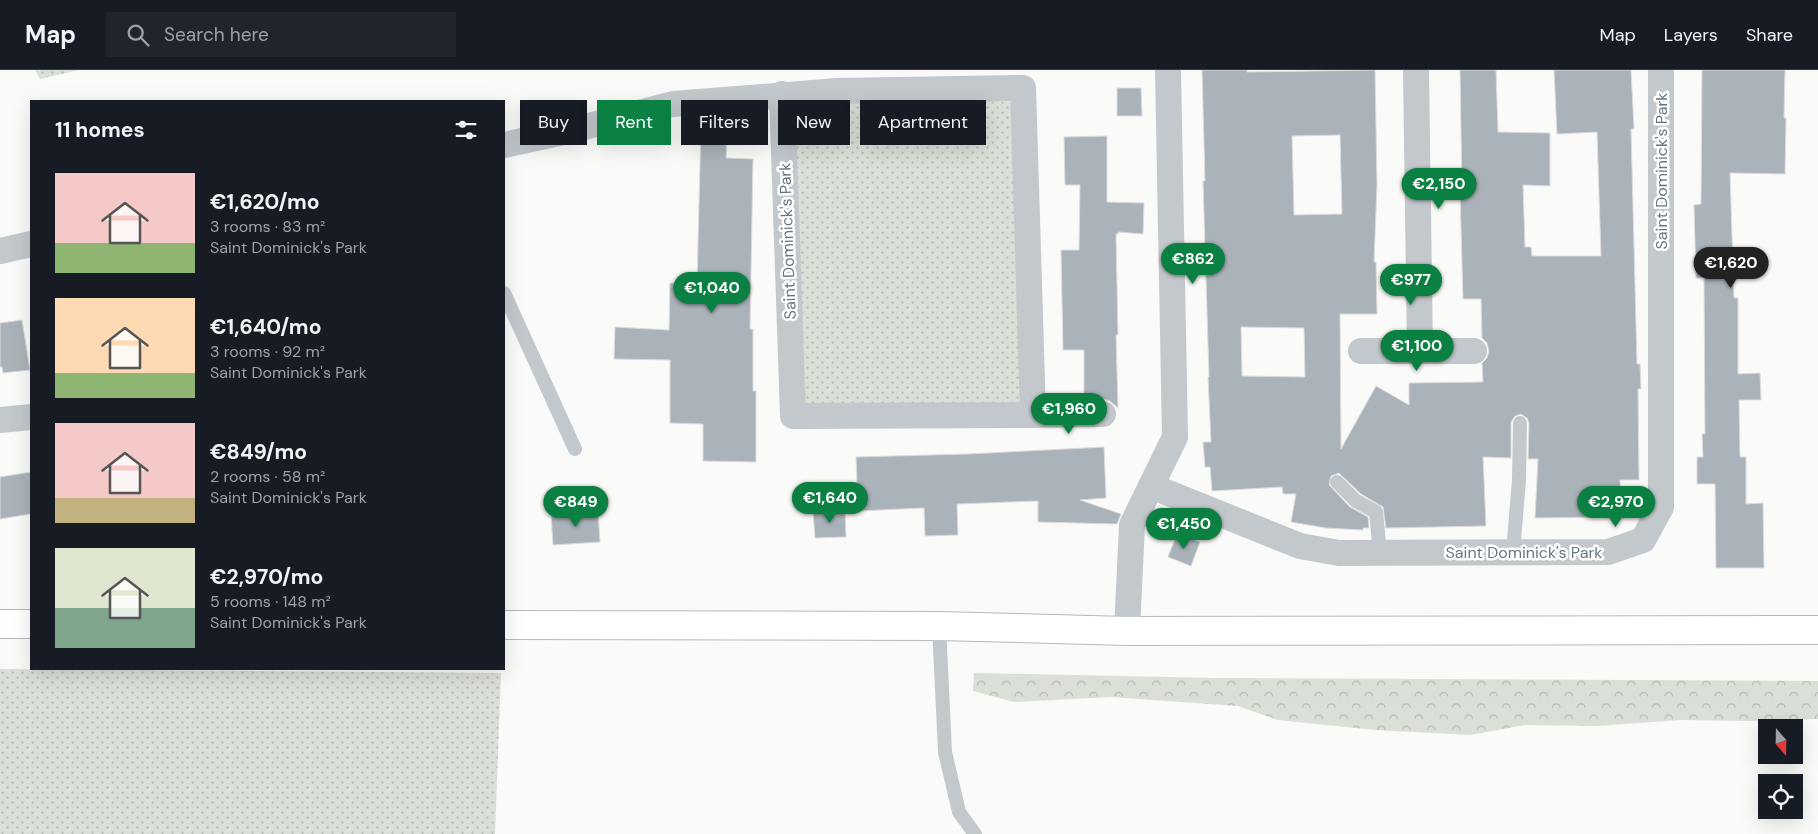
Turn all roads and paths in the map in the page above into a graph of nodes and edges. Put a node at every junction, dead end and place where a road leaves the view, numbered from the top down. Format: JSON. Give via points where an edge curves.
{"nodes":[{"id":1,"x":1168,"y":70,"type":"edge"},
{"id":2,"x":1416,"y":70,"type":"edge"},
{"id":3,"x":1661,"y":70,"type":"edge"},
{"id":4,"x":782,"y":94,"type":"junction"},
{"id":5,"x":505,"y":144,"type":"edge"},
{"id":6,"x":30,"y":244,"type":"edge"},
{"id":7,"x":0,"y":251,"type":"edge"},
{"id":8,"x":505,"y":295,"type":"edge"},
{"id":9,"x":1361,"y":351,"type":"dead end"},
{"id":10,"x":1420,"y":351,"type":"junction"},
{"id":11,"x":1474,"y":351,"type":"dead end"},
{"id":12,"x":1032,"y":414,"type":"junction"},
{"id":13,"x":1103,"y":414,"type":"dead end"},
{"id":14,"x":30,"y":417,"type":"edge"},
{"id":15,"x":0,"y":420,"type":"edge"},
{"id":16,"x":1520,"y":423,"type":"dead end"},
{"id":17,"x":575,"y":450,"type":"dead end"},
{"id":18,"x":1336,"y":482,"type":"dead end"},
{"id":19,"x":1151,"y":486,"type":"junction"},
{"id":20,"x":1513,"y":552,"type":"junction"},
{"id":21,"x":1380,"y":553,"type":"junction"},
{"id":22,"x":0,"y":624,"type":"edge"},
{"id":23,"x":30,"y":624,"type":"edge"},
{"id":24,"x":505,"y":625,"type":"edge"},
{"id":25,"x":939,"y":626,"type":"junction"},
{"id":26,"x":1818,"y":630,"type":"edge"},
{"id":27,"x":1127,"y":631,"type":"junction"},
{"id":28,"x":975,"y":834,"type":"edge"}],
"edges":[{"from":1,"to":19,"type":"street","via":[[1175,438]]},
{"from":2,"to":10,"type":"street"},
{"from":3,"to":20,"type":"street","name":"Saint Dominick's Park","via":[[1661,507],[1643,540],[1608,552]]},
{"from":4,"to":5,"type":"street","via":[[674,104]]},
{"from":4,"to":12,"type":"street","name":"Saint Dominick's Park","via":[[793,416]]},
{"from":4,"to":12,"type":"street","via":[[1023,88]]},
{"from":6,"to":7,"type":"street"},
{"from":8,"to":17,"type":"lane"},
{"from":9,"to":10,"type":"street"},
{"from":10,"to":11,"type":"street"},
{"from":12,"to":13,"type":"street","name":"Saint Dominick's Park"},
{"from":14,"to":15,"type":"street"},
{"from":16,"to":20,"type":"lane"},
{"from":18,"to":21,"type":"lane","via":[[1356,501],[1376,512]]},
{"from":19,"to":21,"type":"street","name":"Saint Dominick's Park","via":[[1300,546],[1339,553]]},
{"from":19,"to":27,"type":"street","via":[[1132,525]]},
{"from":20,"to":21,"type":"street","name":"Saint Dominick's Park"},
{"from":22,"to":23,"type":"main road"},
{"from":24,"to":25,"type":"main road"},
{"from":25,"to":27,"type":"main road"},
{"from":25,"to":28,"type":"lane","via":[[945,752],[959,812]]},
{"from":26,"to":27,"type":"main road"}]}
